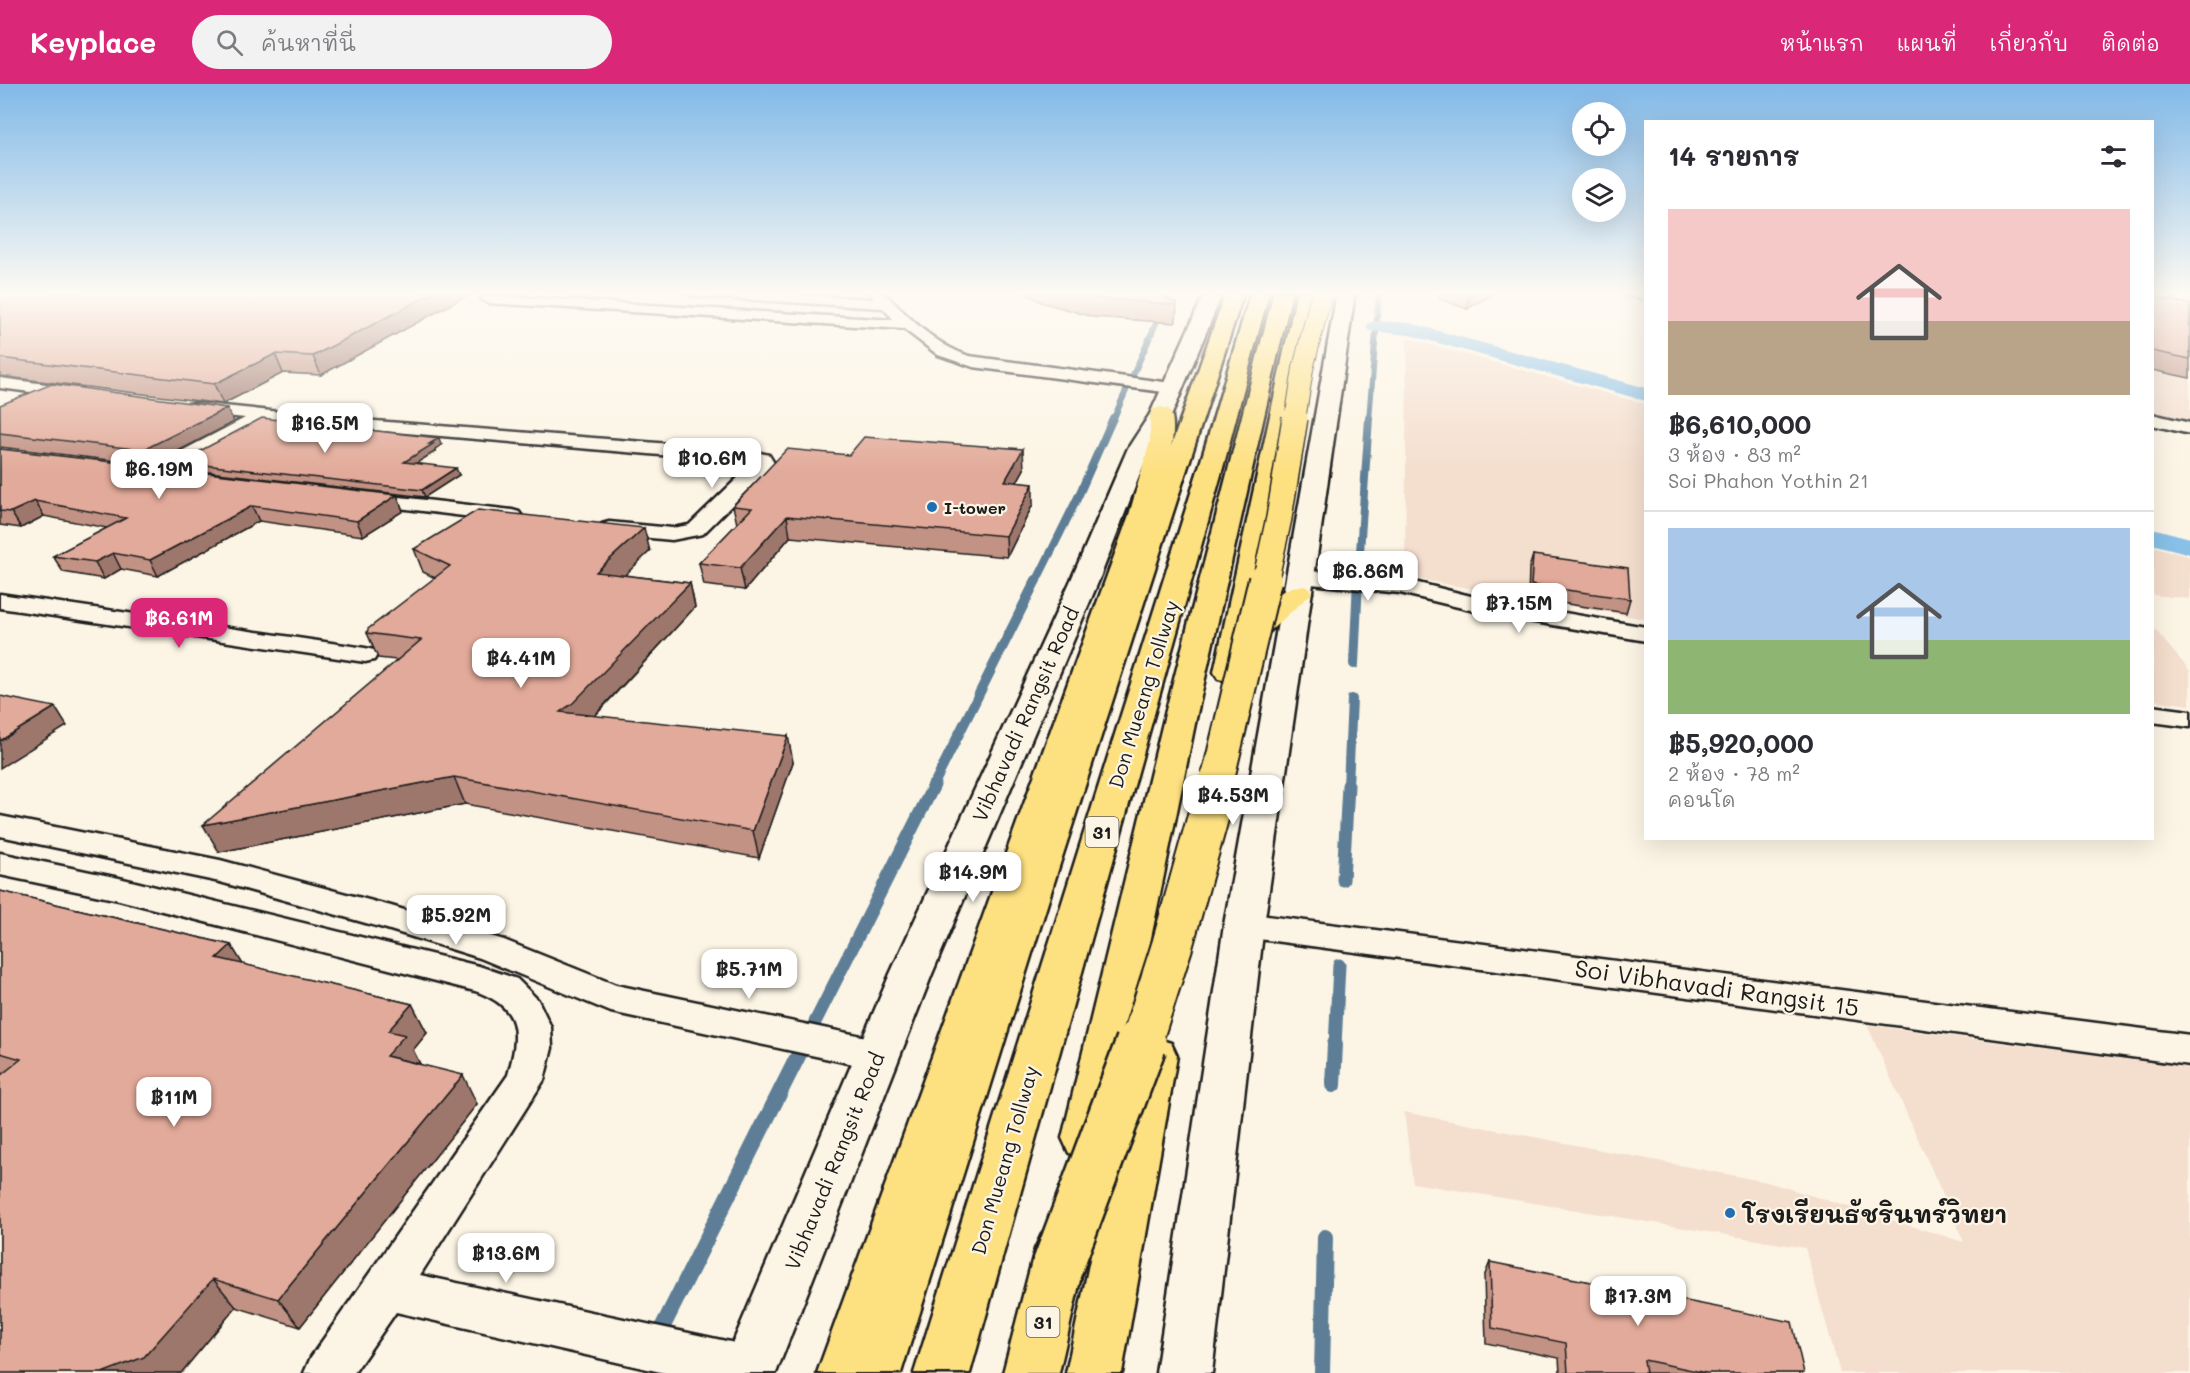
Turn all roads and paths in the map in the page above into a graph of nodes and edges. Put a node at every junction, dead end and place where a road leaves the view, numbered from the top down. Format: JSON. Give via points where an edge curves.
{"nodes":[{"id":1,"x":945,"y":352,"type":"edge"},
{"id":2,"x":1188,"y":352,"type":"edge"},
{"id":3,"x":1215,"y":352,"type":"edge"},
{"id":4,"x":1243,"y":352,"type":"edge"},
{"id":5,"x":1269,"y":352,"type":"edge"},
{"id":6,"x":1294,"y":352,"type":"edge"},
{"id":7,"x":1310,"y":352,"type":"edge"},
{"id":8,"x":1328,"y":352,"type":"edge"},
{"id":9,"x":0,"y":383,"type":"edge"},
{"id":10,"x":98,"y":396,"type":"edge"},
{"id":11,"x":1166,"y":401,"type":"junction"},
{"id":12,"x":176,"y":406,"type":"edge"},
{"id":13,"x":263,"y":416,"type":"junction"},
{"id":14,"x":2154,"y":420,"type":"edge"},
{"id":15,"x":2190,"y":429,"type":"edge"},
{"id":16,"x":128,"y":471,"type":"edge"},
{"id":17,"x":152,"y":474,"type":"junction"},
{"id":18,"x":186,"y":478,"type":"edge"},
{"id":19,"x":347,"y":497,"type":"edge"},
{"id":20,"x":534,"y":519,"type":"edge"},
{"id":21,"x":592,"y":526,"type":"edge"},
{"id":22,"x":1298,"y":585,"type":"junction"},
{"id":23,"x":0,"y":601,"type":"edge"},
{"id":24,"x":1644,"y":634,"type":"edge"},
{"id":25,"x":1233,"y":649,"type":"junction"},
{"id":26,"x":365,"y":655,"type":"dead end"},
{"id":27,"x":2154,"y":714,"type":"edge"},
{"id":28,"x":2190,"y":720,"type":"edge"},
{"id":29,"x":0,"y":826,"type":"edge"},
{"id":30,"x":0,"y":864,"type":"edge"},
{"id":31,"x":1244,"y":925,"type":"junction"},
{"id":32,"x":2190,"y":1050,"type":"edge"},
{"id":33,"x":876,"y":1054,"type":"junction"},
{"id":34,"x":1056,"y":1270,"type":"junction"},
{"id":35,"x":386,"y":1289,"type":"junction"},
{"id":36,"x":749,"y":1371,"type":"edge"},
{"id":37,"x":327,"y":1373,"type":"edge"},
{"id":38,"x":845,"y":1373,"type":"edge"},
{"id":39,"x":873,"y":1373,"type":"edge"},
{"id":40,"x":942,"y":1373,"type":"edge"},
{"id":41,"x":1030,"y":1373,"type":"edge"},
{"id":42,"x":1094,"y":1373,"type":"edge"},
{"id":43,"x":1184,"y":1373,"type":"edge"}],
"edges":[{"from":1,"to":11,"type":"street"},
{"from":2,"to":11,"type":"main road","name":"Vibhavadi Rangsit Road"},
{"from":3,"to":39,"type":"highway","number":"31"},
{"from":4,"to":40,"type":"highway","name":"Don Mueang Tollway","number":"31"},
{"from":5,"to":34,"type":"highway","name":"Don Mueang Tollway","number":"31","bridge":true,"via":[[1148,856]]},
{"from":6,"to":25,"type":"highway"},
{"from":7,"to":34,"type":"highway","bridge":true,"via":[[1303,369],[1279,518],[1213,799],[1142,1041]]},
{"from":8,"to":22,"type":"main road"},
{"from":9,"to":10,"type":"street"},
{"from":11,"to":33,"type":"main road","name":"Vibhavadi Rangsit Road","via":[[1139,448]]},
{"from":11,"to":38,"type":"highway","via":[[1161,441],[1142,515]]},
{"from":12,"to":13,"type":"street"},
{"from":13,"to":17,"type":"street"},
{"from":13,"to":21,"type":"street","via":[[747,456],[764,463],[696,530],[672,534]]},
{"from":14,"to":15,"type":"street"},
{"from":16,"to":17,"type":"street"},
{"from":17,"to":18,"type":"street"},
{"from":19,"to":20,"type":"street"},
{"from":22,"to":24,"type":"street","via":[[1337,579],[1402,586],[1484,606]]},
{"from":22,"to":25,"type":"highway"},
{"from":22,"to":31,"type":"main road"},
{"from":23,"to":26,"type":"street"},
{"from":25,"to":42,"type":"highway"},
{"from":27,"to":28,"type":"street"},
{"from":29,"to":33,"type":"street","via":[[220,871],[391,918],[492,949],[611,998]]},
{"from":30,"to":35,"type":"street","via":[[119,889],[479,979],[504,988],[526,1010],[533,1027],[534,1048],[525,1080]]},
{"from":31,"to":32,"type":"street","name":"Soi Vibhavadi Rangsit 15"},
{"from":31,"to":43,"type":"main road"},
{"from":33,"to":36,"type":"main road","name":"Vibhavadi Rangsit Road"},
{"from":34,"to":41,"type":"highway","name":"Don Mueang Tollway","number":"31"},
{"from":35,"to":36,"type":"street"},
{"from":35,"to":37,"type":"street"}]}
